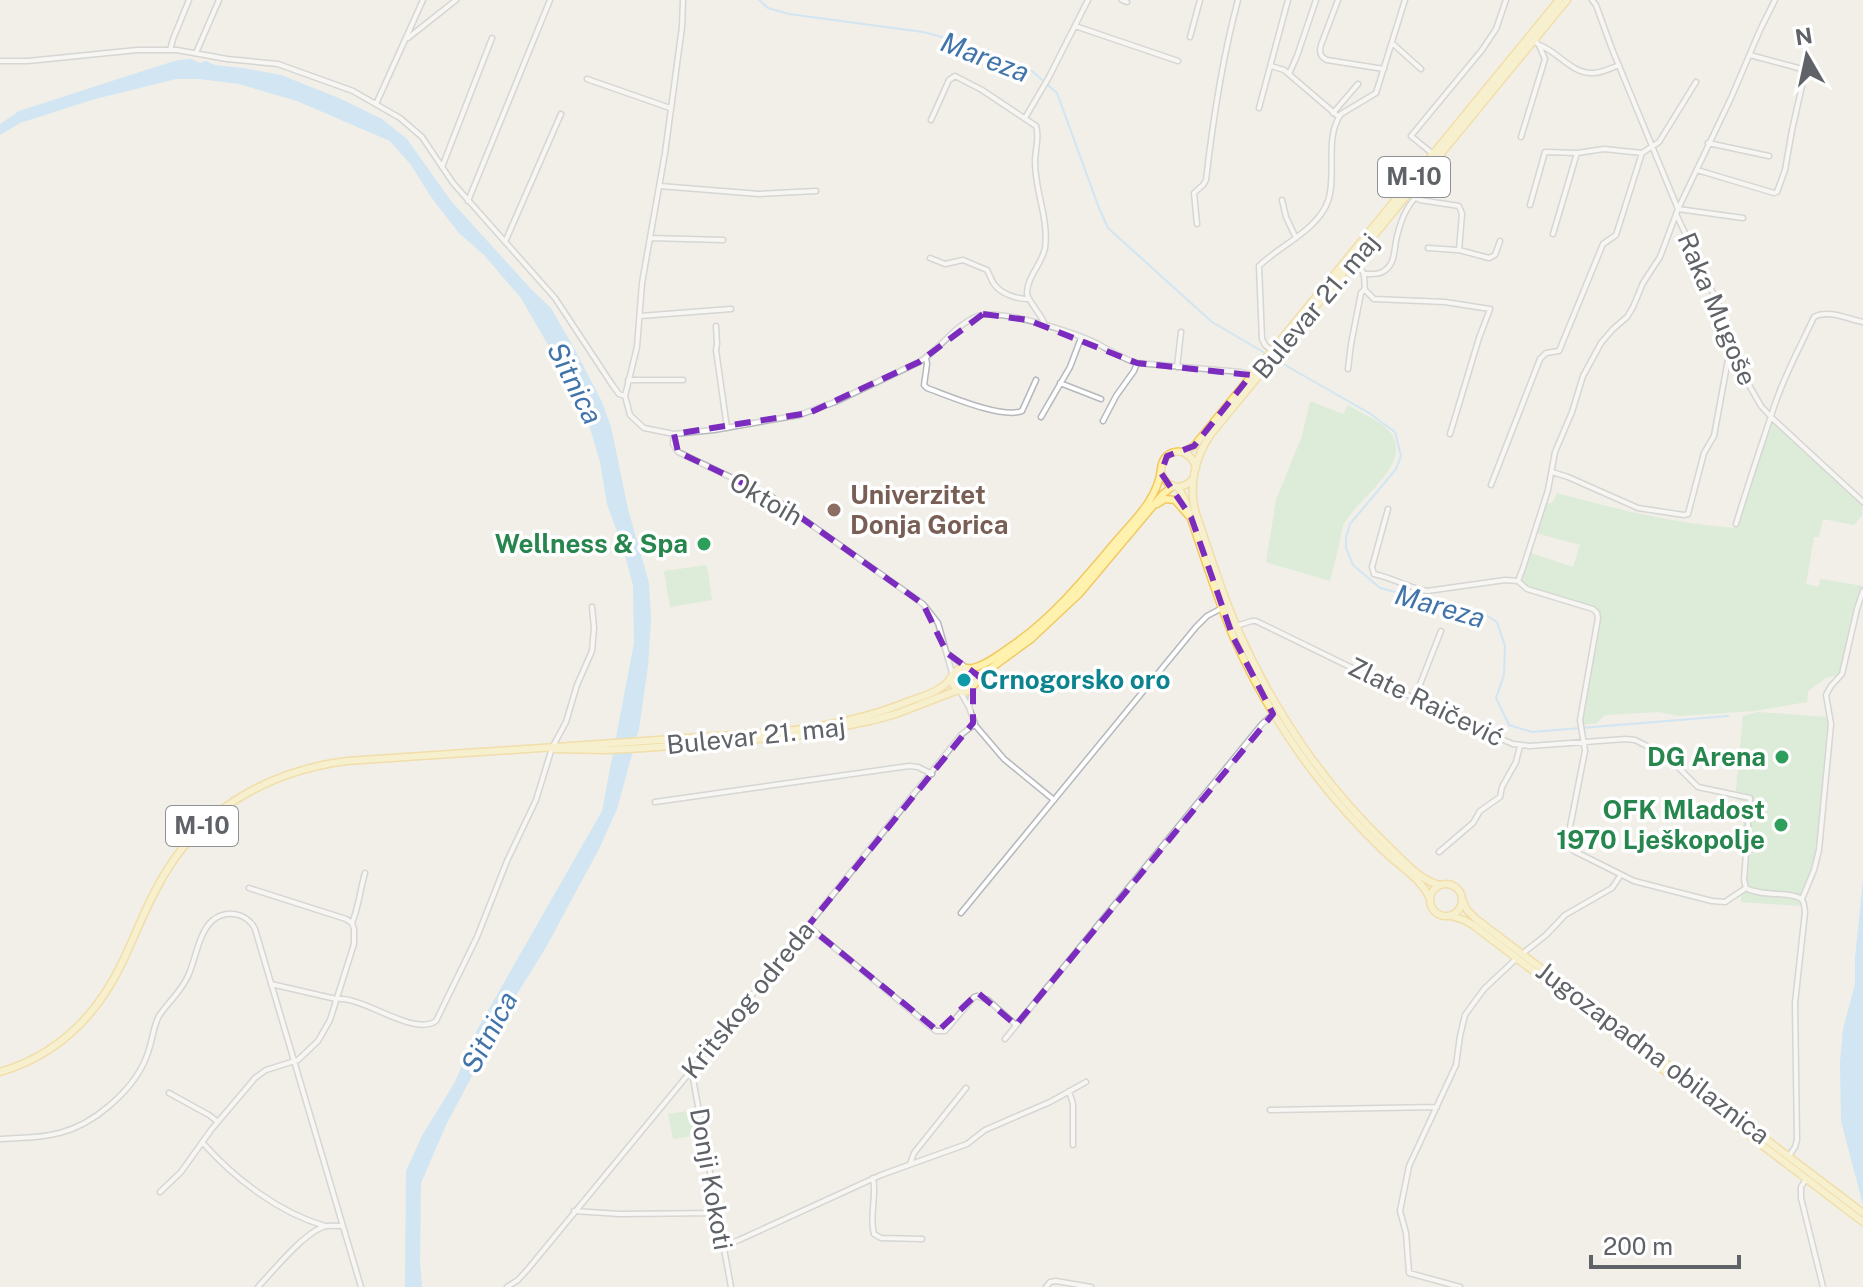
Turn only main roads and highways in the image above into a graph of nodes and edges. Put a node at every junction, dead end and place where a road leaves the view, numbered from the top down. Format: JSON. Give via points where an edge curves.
{"nodes":[{"id":1,"x":1559,"y":0,"type":"edge"},
{"id":2,"x":1567,"y":0,"type":"edge"},
{"id":3,"x":1183,"y":452,"type":"junction"},
{"id":4,"x":1196,"y":468,"type":"junction"},
{"id":5,"x":1161,"y":473,"type":"junction"},
{"id":6,"x":1194,"y":477,"type":"junction"},
{"id":7,"x":1175,"y":487,"type":"junction"},
{"id":8,"x":1154,"y":505,"type":"junction"},
{"id":9,"x":1191,"y":517,"type":"junction"},
{"id":10,"x":967,"y":668,"type":"junction"},
{"id":11,"x":952,"y":677,"type":"junction"},
{"id":12,"x":975,"y":684,"type":"junction"},
{"id":13,"x":959,"y":690,"type":"junction"},
{"id":14,"x":645,"y":745,"type":"junction"},
{"id":15,"x":1440,"y":885,"type":"junction"},
{"id":16,"x":1430,"y":899,"type":"junction"},
{"id":17,"x":1462,"y":899,"type":"junction"},
{"id":18,"x":1451,"y":916,"type":"junction"},
{"id":19,"x":1519,"y":956,"type":"junction"},
{"id":20,"x":0,"y":1072,"type":"edge"},
{"id":21,"x":1847,"y":1205,"type":"junction"},
{"id":22,"x":1863,"y":1213,"type":"edge"},
{"id":23,"x":1863,"y":1222,"type":"edge"}],
"edges":[{"from":1,"to":3,"type":"main road","name":"Bulevar 21. maj","number":"M-10","via":[[1194,446]]},
{"from":2,"to":4,"type":"main road","name":"Bulevar 21. maj","number":"M-10","via":[[1412,196],[1211,434]]},
{"from":3,"to":4,"type":"main road"},
{"from":3,"to":5,"type":"main road","number":"M-10","via":[[1167,456]]},
{"from":4,"to":6,"type":"main road","number":"M-10"},
{"from":5,"to":7,"type":"main road"},
{"from":5,"to":10,"type":"main road","number":"M-10","via":[[1150,500],[1064,600],[1012,646]]},
{"from":6,"to":7,"type":"main road","number":"M-10","via":[[1188,485]]},
{"from":6,"to":15,"type":"main road","via":[[1193,503],[1236,626],[1278,708],[1355,812],[1427,880]]},
{"from":7,"to":8,"type":"main road","number":"M-10"},
{"from":7,"to":9,"type":"main road"},
{"from":8,"to":9,"type":"main road","via":[[1172,499]]},
{"from":8,"to":12,"type":"main road","number":"M-10","via":[[1064,609]]},
{"from":9,"to":16,"type":"main road","via":[[1222,608],[1273,714],[1339,804]]},
{"from":10,"to":11,"type":"main road","number":"M-10"},
{"from":10,"to":12,"type":"main road","via":[[974,673]]},
{"from":11,"to":13,"type":"main road"},
{"from":11,"to":14,"type":"main road","name":"Bulevar 21. maj","number":"M-10","via":[[910,702],[836,724]]},
{"from":12,"to":13,"type":"main road","number":"M-10"},
{"from":13,"to":14,"type":"main road","name":"Bulevar 21. maj","number":"M-10","via":[[896,714],[825,732]]},
{"from":14,"to":20,"type":"main road","number":"M-10","via":[[327,764],[286,774],[245,793],[176,855],[113,982],[87,1017],[51,1048]]},
{"from":15,"to":16,"type":"main road"},
{"from":15,"to":17,"type":"main road","via":[[1456,888]]},
{"from":16,"to":18,"type":"main road","via":[[1436,912]]},
{"from":17,"to":18,"type":"main road"},
{"from":17,"to":19,"type":"main road","name":"Jugozapadna obilaznica","via":[[1476,919]]},
{"from":18,"to":19,"type":"main road","name":"Jugozapadna obilaznica"},
{"from":19,"to":21,"type":"main road","name":"Jugozapadna obilaznica"},
{"from":19,"to":21,"type":"main road","name":"Jugozapadna obilaznica","via":[[1806,1179]]},
{"from":21,"to":22,"type":"main road"},
{"from":21,"to":23,"type":"main road"}]}
